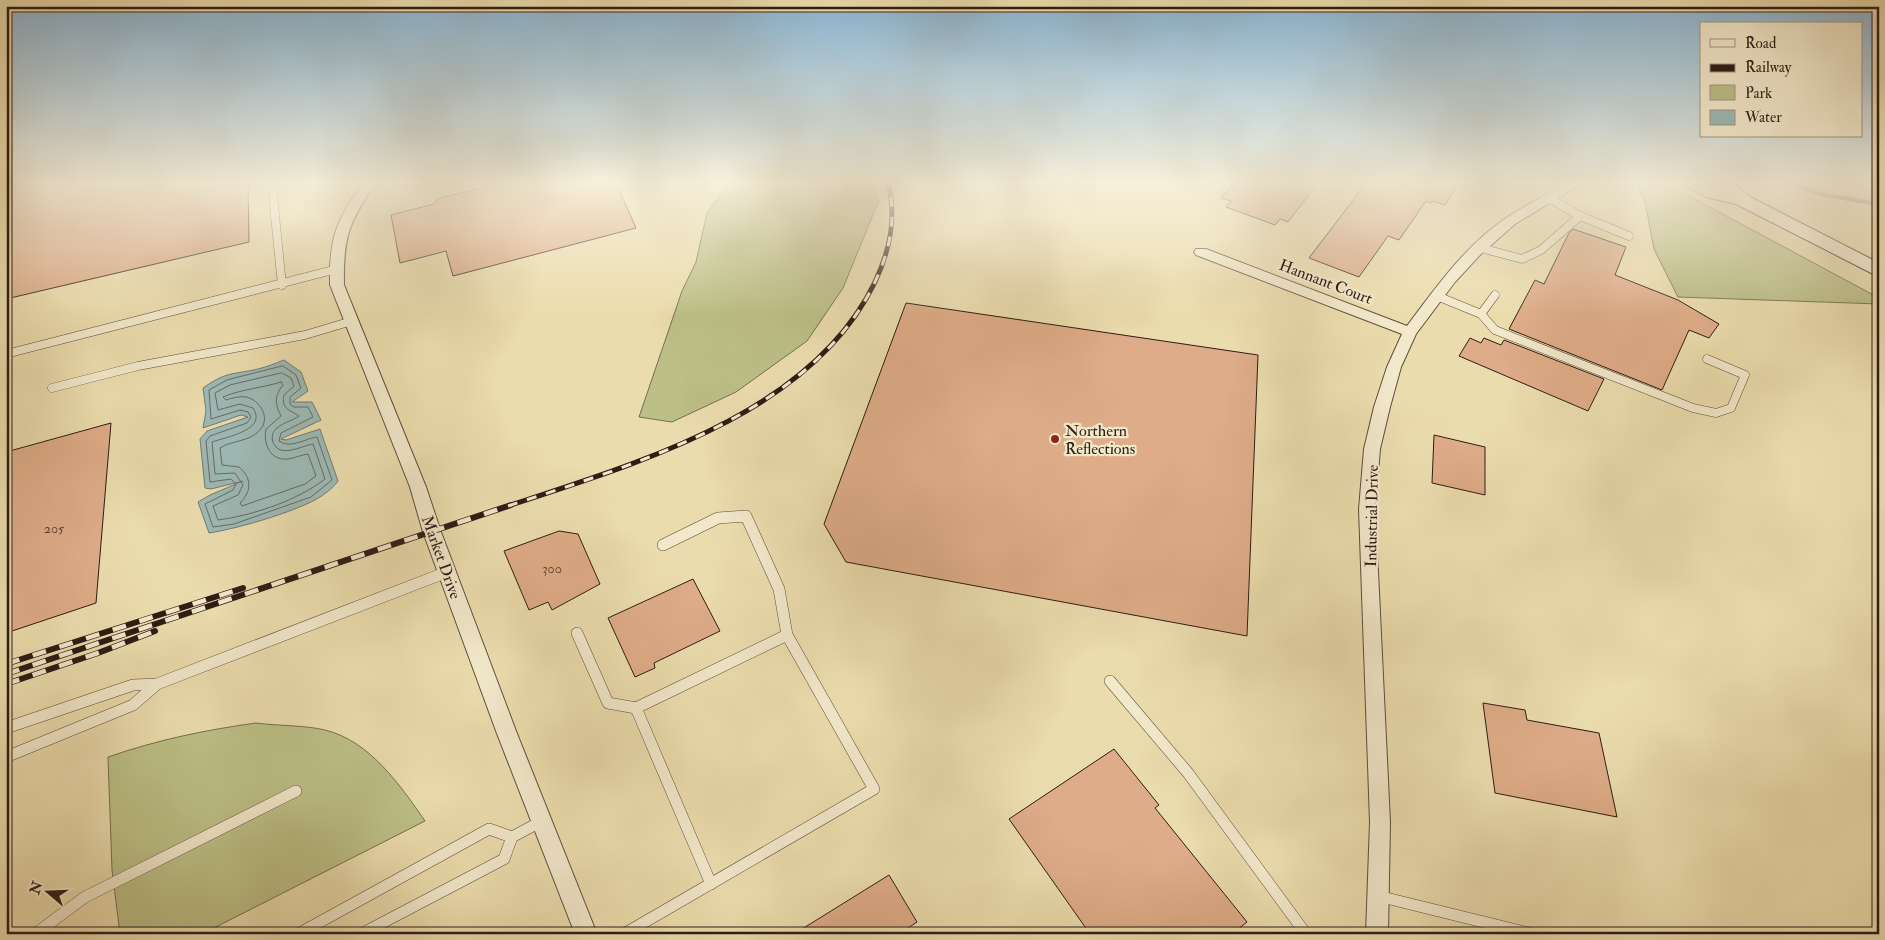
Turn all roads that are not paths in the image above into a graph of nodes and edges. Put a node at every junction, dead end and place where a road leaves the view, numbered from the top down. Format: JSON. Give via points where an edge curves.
{"nodes":[{"id":1,"x":276,"y":227,"type":"edge"},
{"id":2,"x":342,"y":227,"type":"edge"},
{"id":3,"x":1503,"y":227,"type":"edge"},
{"id":4,"x":1568,"y":227,"type":"edge"},
{"id":5,"x":1607,"y":227,"type":"edge"},
{"id":6,"x":1793,"y":227,"type":"edge"},
{"id":7,"x":1629,"y":236,"type":"dead end"},
{"id":8,"x":1480,"y":248,"type":"junction"},
{"id":9,"x":1201,"y":252,"type":"dead end"},
{"id":10,"x":337,"y":269,"type":"junction"},
{"id":11,"x":1879,"y":271,"type":"edge"},
{"id":12,"x":282,"y":285,"type":"junction"},
{"id":13,"x":1495,"y":295,"type":"dead end"},
{"id":14,"x":1437,"y":296,"type":"junction"},
{"id":15,"x":1481,"y":314,"type":"junction"},
{"id":16,"x":352,"y":321,"type":"junction"},
{"id":17,"x":1410,"y":332,"type":"junction"},
{"id":18,"x":6,"y":354,"type":"edge"},
{"id":19,"x":1707,"y":359,"type":"dead end"},
{"id":20,"x":52,"y":388,"type":"dead end"},
{"id":21,"x":663,"y":545,"type":"dead end"},
{"id":22,"x":447,"y":572,"type":"junction"},
{"id":23,"x":577,"y":633,"type":"dead end"},
{"id":24,"x":787,"y":635,"type":"junction"},
{"id":25,"x":1110,"y":681,"type":"dead end"},
{"id":26,"x":157,"y":684,"type":"junction"},
{"id":27,"x":636,"y":708,"type":"junction"},
{"id":28,"x":6,"y":728,"type":"edge"},
{"id":29,"x":6,"y":757,"type":"edge"},
{"id":30,"x":296,"y":790,"type":"dead end"},
{"id":31,"x":542,"y":820,"type":"junction"},
{"id":32,"x":512,"y":837,"type":"junction"},
{"id":33,"x":711,"y":884,"type":"junction"},
{"id":34,"x":1378,"y":896,"type":"junction"},
{"id":35,"x":35,"y":934,"type":"edge"},
{"id":36,"x":298,"y":934,"type":"edge"},
{"id":37,"x":361,"y":934,"type":"edge"},
{"id":38,"x":586,"y":934,"type":"edge"},
{"id":39,"x":624,"y":934,"type":"edge"},
{"id":40,"x":1306,"y":934,"type":"edge"},
{"id":41,"x":1377,"y":934,"type":"edge"},
{"id":42,"x":1532,"y":934,"type":"edge"}],
"edges":[{"from":1,"to":12,"type":"lane"},
{"from":2,"to":10,"type":"street","name":"Market Drive","via":[[336,251]]},
{"from":3,"to":8,"type":"street","name":"Industrial Drive"},
{"from":4,"to":8,"type":"lane","via":[[1527,258],[1516,259]]},
{"from":5,"to":7,"type":"lane"},
{"from":6,"to":11,"type":"main road"},
{"from":8,"to":14,"type":"street","name":"Industrial Drive"},
{"from":9,"to":17,"type":"street","name":"Hannant Court"},
{"from":10,"to":12,"type":"lane"},
{"from":10,"to":16,"type":"street","name":"Market Drive","via":[[337,285]]},
{"from":12,"to":18,"type":"lane"},
{"from":13,"to":15,"type":"lane"},
{"from":14,"to":15,"type":"lane"},
{"from":14,"to":17,"type":"street","name":"Industrial Drive"},
{"from":15,"to":19,"type":"lane","via":[[1495,330],[1693,408],[1716,413],[1731,408],[1745,374]]},
{"from":16,"to":20,"type":"lane","via":[[296,337],[138,366]]},
{"from":16,"to":22,"type":"street","name":"Market Drive","via":[[418,487]]},
{"from":17,"to":34,"type":"street","name":"Industrial Drive","via":[[1382,407],[1372,449],[1367,509],[1380,822]]},
{"from":21,"to":24,"type":"lane","via":[[718,518],[746,516],[779,589]]},
{"from":22,"to":26,"type":"lane"},
{"from":22,"to":31,"type":"street","name":"Market Drive"},
{"from":23,"to":27,"type":"lane","via":[[608,703]]},
{"from":24,"to":27,"type":"lane"},
{"from":24,"to":33,"type":"lane","via":[[874,790]]},
{"from":25,"to":40,"type":"lane","via":[[1188,773]]},
{"from":26,"to":28,"type":"lane","via":[[133,685]]},
{"from":26,"to":29,"type":"lane","via":[[133,705]]},
{"from":27,"to":33,"type":"lane"},
{"from":30,"to":35,"type":"lane","via":[[85,897]]},
{"from":31,"to":32,"type":"lane"},
{"from":31,"to":38,"type":"street","name":"Market Drive"},
{"from":32,"to":36,"type":"lane","via":[[489,829]]},
{"from":32,"to":37,"type":"lane","via":[[504,859]]},
{"from":33,"to":39,"type":"lane"},
{"from":34,"to":41,"type":"street","name":"Industrial Drive"},
{"from":34,"to":42,"type":"lane"}]}
